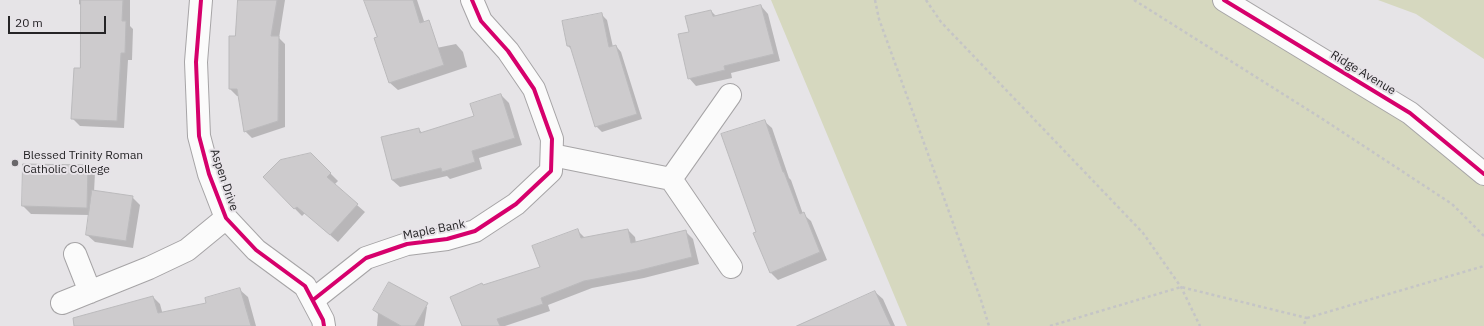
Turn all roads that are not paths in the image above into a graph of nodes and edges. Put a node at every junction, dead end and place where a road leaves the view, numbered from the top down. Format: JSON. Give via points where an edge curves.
{"nodes":[{"id":1,"x":201,"y":0,"type":"edge"},
{"id":2,"x":472,"y":0,"type":"edge"},
{"id":3,"x":1224,"y":0,"type":"edge"},
{"id":4,"x":730,"y":95,"type":"dead end"},
{"id":5,"x":552,"y":155,"type":"junction"},
{"id":6,"x":1484,"y":174,"type":"edge"},
{"id":7,"x":671,"y":179,"type":"junction"},
{"id":8,"x":226,"y":218,"type":"junction"},
{"id":9,"x":75,"y":254,"type":"dead end"},
{"id":10,"x":731,"y":267,"type":"dead end"},
{"id":11,"x":90,"y":292,"type":"junction"},
{"id":12,"x":313,"y":300,"type":"junction"},
{"id":13,"x":62,"y":303,"type":"dead end"},
{"id":14,"x":324,"y":326,"type":"edge"}],
"edges":[{"from":1,"to":8,"type":"street","name":"Aspen Drive","via":[[196,62],[199,136],[209,174]]},
{"from":2,"to":5,"type":"street","name":"Maple Bank","via":[[481,21],[508,51],[534,89],[552,139]]},
{"from":3,"to":6,"type":"street","name":"Ridge Avenue","via":[[1410,113]]},
{"from":4,"to":7,"type":"street"},
{"from":5,"to":7,"type":"street"},
{"from":5,"to":12,"type":"street","name":"Maple Bank","via":[[551,171],[516,204],[475,232],[447,239],[407,244],[366,258]]},
{"from":7,"to":10,"type":"street"},
{"from":8,"to":11,"type":"street","name":"Aspen Drive","via":[[187,250]]},
{"from":8,"to":12,"type":"street","name":"Aspen Drive","via":[[256,250],[305,286]]},
{"from":9,"to":11,"type":"street"},
{"from":11,"to":13,"type":"street","name":"Aspen Drive"},
{"from":12,"to":14,"type":"street","name":"Aspen Drive"}]}
